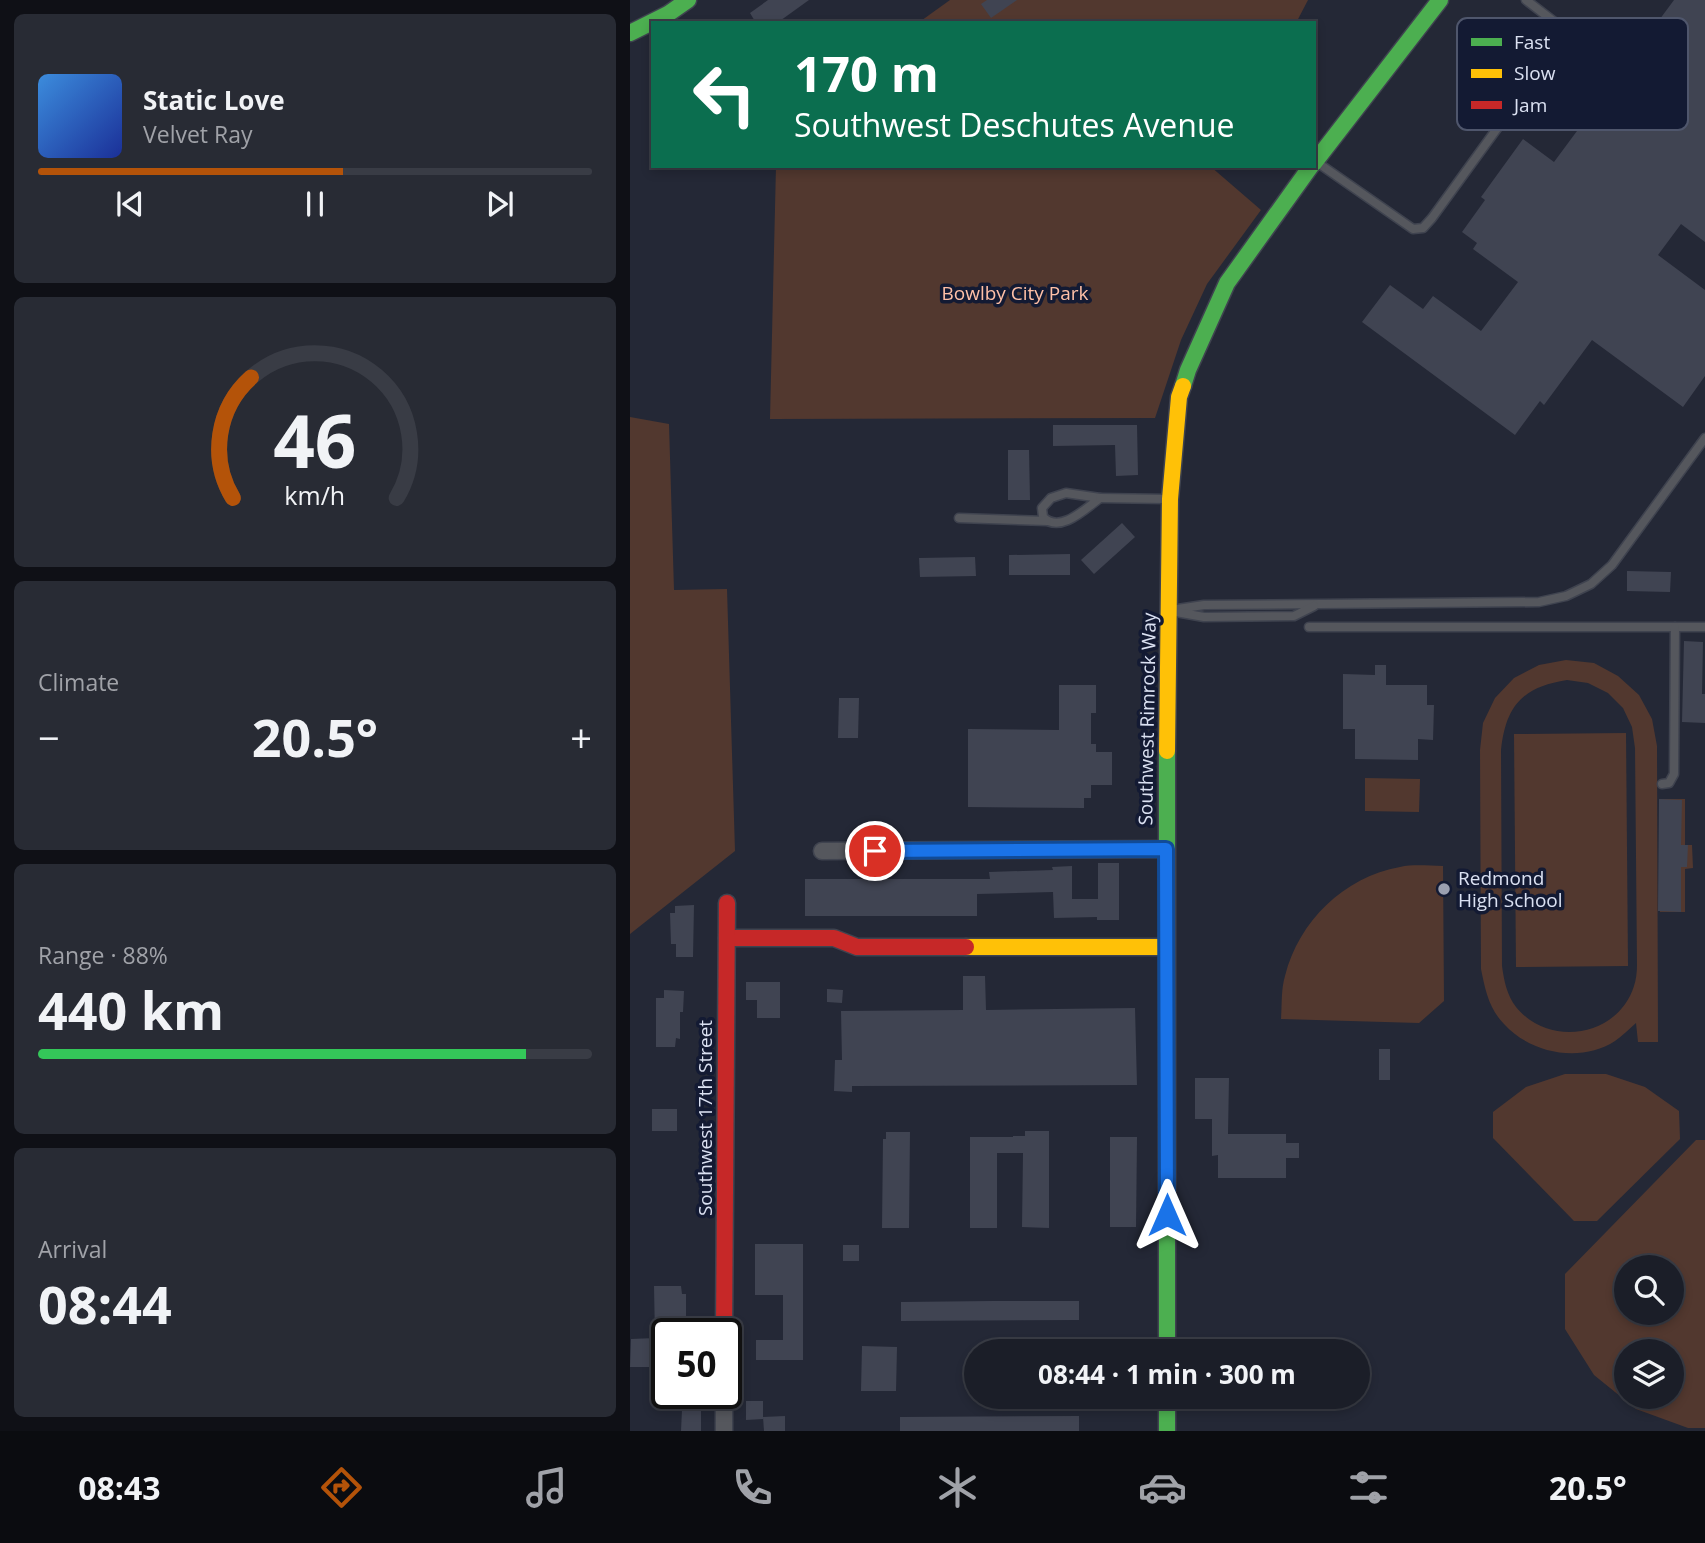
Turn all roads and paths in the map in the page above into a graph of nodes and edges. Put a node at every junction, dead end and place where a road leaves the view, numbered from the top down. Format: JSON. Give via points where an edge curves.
{"nodes":[{"id":1,"x":688,"y":0,"type":"edge"},
{"id":2,"x":1440,"y":0,"type":"edge"},
{"id":3,"x":1526,"y":0,"type":"edge"},
{"id":4,"x":1549,"y":18,"type":"edge"},
{"id":5,"x":654,"y":21,"type":"edge"},
{"id":6,"x":651,"y":22,"type":"edge"},
{"id":7,"x":630,"y":33,"type":"edge"},
{"id":8,"x":1496,"y":130,"type":"edge"},
{"id":9,"x":1316,"y":161,"type":"edge"},
{"id":10,"x":1316,"y":165,"type":"edge"},
{"id":11,"x":1311,"y":168,"type":"edge"},
{"id":12,"x":1705,"y":438,"type":"edge"},
{"id":13,"x":1100,"y":498,"type":"junction"},
{"id":14,"x":1170,"y":499,"type":"junction"},
{"id":15,"x":959,"y":518,"type":"dead end"},
{"id":16,"x":1047,"y":521,"type":"junction"},
{"id":17,"x":1169,"y":611,"type":"junction"},
{"id":18,"x":1309,"y":627,"type":"dead end"},
{"id":19,"x":1675,"y":627,"type":"junction"},
{"id":20,"x":1705,"y":627,"type":"edge"},
{"id":21,"x":1662,"y":784,"type":"dead end"},
{"id":22,"x":1166,"y":849,"type":"junction"},
{"id":23,"x":822,"y":851,"type":"dead end"},
{"id":24,"x":727,"y":903,"type":"dead end"},
{"id":25,"x":727,"y":938,"type":"junction"},
{"id":26,"x":1166,"y":947,"type":"junction"},
{"id":27,"x":724,"y":1318,"type":"edge"},
{"id":28,"x":1167,"y":1339,"type":"edge"},
{"id":29,"x":724,"y":1409,"type":"edge"},
{"id":30,"x":1167,"y":1409,"type":"edge"},
{"id":31,"x":724,"y":1431,"type":"edge"},
{"id":32,"x":1167,"y":1431,"type":"edge"}],
"edges":[{"from":1,"to":5,"type":"main road"},
{"from":2,"to":9,"type":"main road","name":"Southwest Rimrock Way"},
{"from":3,"to":4,"type":"lane"},
{"from":6,"to":7,"type":"main road"},
{"from":8,"to":10,"type":"lane","via":[[1423,228],[1413,229]]},
{"from":11,"to":14,"type":"main road","name":"Southwest Rimrock Way","via":[[1227,283],[1188,370],[1179,397]]},
{"from":12,"to":17,"type":"lane","via":[[1612,565],[1591,584],[1566,596],[1539,602],[1204,605]]},
{"from":13,"to":14,"type":"lane"},
{"from":13,"to":16,"type":"lane","via":[[1068,520]]},
{"from":13,"to":16,"type":"lane","via":[[1066,494],[1051,498],[1042,508]]},
{"from":14,"to":17,"type":"main road","name":"Southwest Rimrock Way"},
{"from":15,"to":16,"type":"lane"},
{"from":17,"to":22,"type":"main road","name":"Southwest Rimrock Way"},
{"from":18,"to":19,"type":"lane"},
{"from":19,"to":20,"type":"lane"},
{"from":19,"to":21,"type":"lane","via":[[1674,774],[1670,783]]},
{"from":22,"to":23,"type":"street"},
{"from":22,"to":26,"type":"main road","name":"Southwest Rimrock Way"},
{"from":24,"to":25,"type":"main road","name":"Southwest 17th Street"},
{"from":25,"to":26,"type":"main road","via":[[834,938],[857,947]]},
{"from":25,"to":27,"type":"main road","name":"Southwest 17th Street"},
{"from":26,"to":28,"type":"main road","name":"Southwest Rimrock Way"},
{"from":29,"to":31,"type":"street"},
{"from":30,"to":32,"type":"main road"}]}
